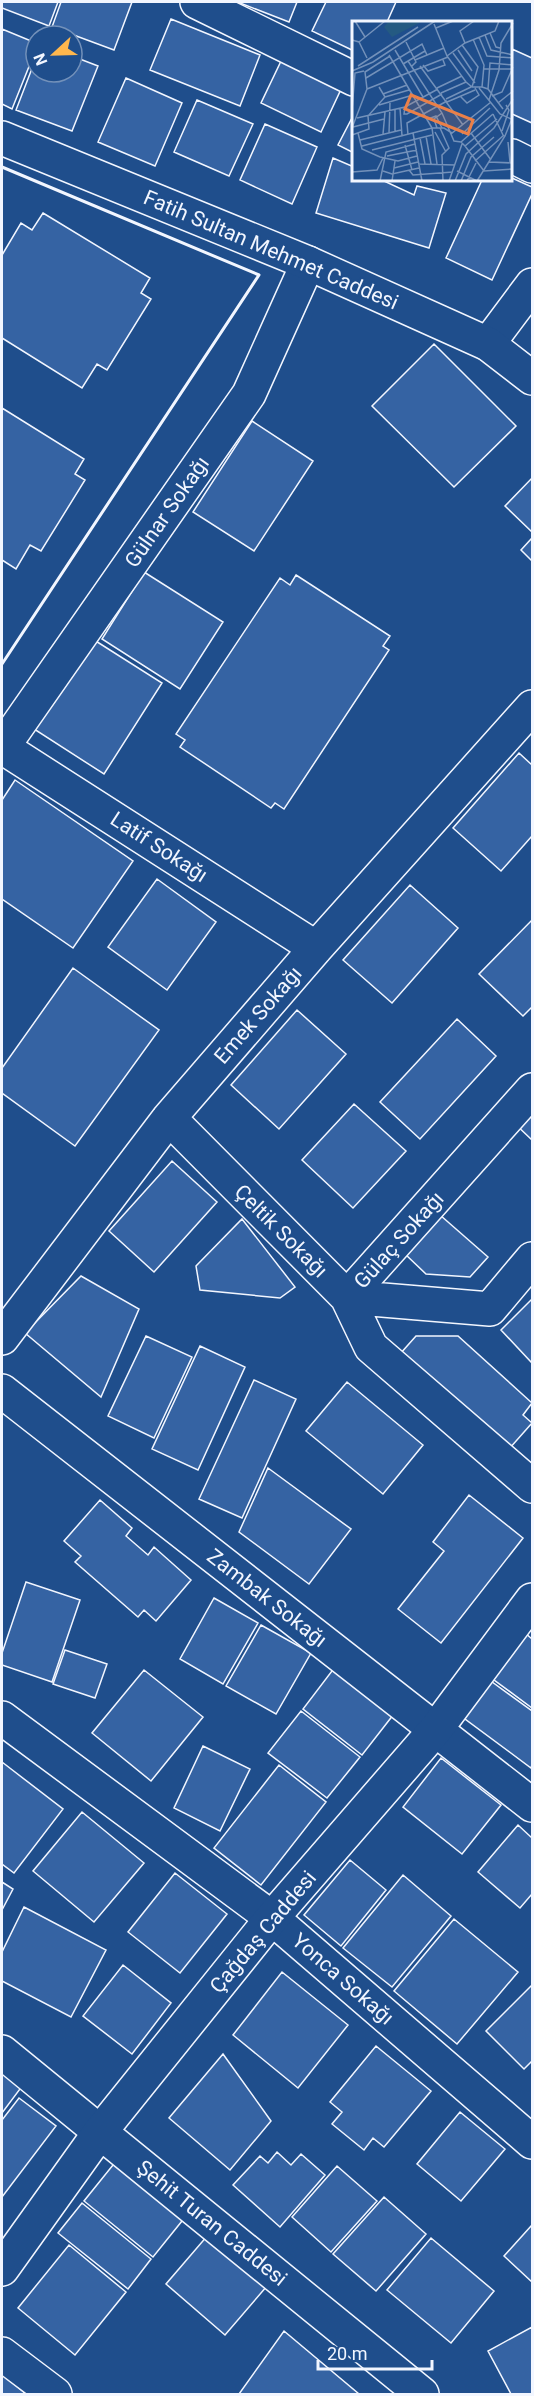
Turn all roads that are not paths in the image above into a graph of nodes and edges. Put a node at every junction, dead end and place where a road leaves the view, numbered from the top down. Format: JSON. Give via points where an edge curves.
{"nodes":[{"id":1,"x":197,"y":2,"type":"edge"},
{"id":2,"x":352,"y":78,"type":"edge"},
{"id":3,"x":2,"y":138,"type":"edge"},
{"id":4,"x":513,"y":156,"type":"edge"},
{"id":5,"x":532,"y":166,"type":"edge"},
{"id":6,"x":308,"y":263,"type":"junction"},
{"id":7,"x":532,"y":285,"type":"edge"},
{"id":8,"x":488,"y":344,"type":"junction"},
{"id":9,"x":532,"y":378,"type":"edge"},
{"id":10,"x":532,"y":707,"type":"edge"},
{"id":11,"x":2,"y":747,"type":"edge"},
{"id":12,"x":316,"y":948,"type":"junction"},
{"id":13,"x":532,"y":1090,"type":"edge"},
{"id":14,"x":169,"y":1118,"type":"junction"},
{"id":15,"x":532,"y":1259,"type":"edge"},
{"id":16,"x":347,"y":1298,"type":"junction"},
{"id":17,"x":2,"y":1338,"type":"edge"},
{"id":18,"x":2,"y":1391,"type":"edge"},
{"id":19,"x":532,"y":1486,"type":"edge"},
{"id":20,"x":532,"y":1600,"type":"edge"},
{"id":21,"x":2,"y":1718,"type":"edge"},
{"id":22,"x":436,"y":1729,"type":"junction"},
{"id":23,"x":532,"y":1805,"type":"edge"},
{"id":24,"x":272,"y":1918,"type":"junction"},
{"id":25,"x":2,"y":2052,"type":"edge"},
{"id":26,"x":100,"y":2132,"type":"junction"},
{"id":27,"x":532,"y":2142,"type":"edge"},
{"id":28,"x":2,"y":2269,"type":"edge"},
{"id":29,"x":2,"y":2354,"type":"edge"},
{"id":30,"x":55,"y":2394,"type":"edge"},
{"id":31,"x":422,"y":2394,"type":"edge"}],
"edges":[{"from":1,"to":2,"type":"street"},
{"from":3,"to":6,"type":"street","name":"Fatih Sultan Mehmet Caddesi"},
{"from":4,"to":5,"type":"street"},
{"from":6,"to":8,"type":"street","name":"Fatih Sultan Mehmet Caddesi"},
{"from":6,"to":11,"type":"street","name":"Gülnar Sokağı","via":[[249,394]]},
{"from":7,"to":8,"type":"street"},
{"from":8,"to":9,"type":"street","name":"Fatih Sultan Mehmet Caddesi"},
{"from":10,"to":12,"type":"street","name":"Emek Sokağı"},
{"from":11,"to":12,"type":"street","name":"Latif Sokağı"},
{"from":12,"to":14,"type":"street","name":"Emek Sokağı"},
{"from":13,"to":16,"type":"street","name":"Gülaç Sokağı"},
{"from":14,"to":16,"type":"street","name":"Çeltik Sokağı"},
{"from":14,"to":17,"type":"street","name":"Emek Sokağı"},
{"from":15,"to":16,"type":"street","via":[[490,1309]]},
{"from":16,"to":19,"type":"street","name":"Gülaç Sokağı","via":[[371,1347]]},
{"from":18,"to":22,"type":"street","name":"Zambak Sokağı"},
{"from":20,"to":22,"type":"street","name":"Çağdaş Caddesi"},
{"from":21,"to":24,"type":"street","name":"Yonca Sokağı"},
{"from":22,"to":23,"type":"street","name":"Zambak Sokağı"},
{"from":22,"to":24,"type":"street","name":"Çağdaş Caddesi"},
{"from":24,"to":26,"type":"street","name":"Çağdaş Caddesi"},
{"from":24,"to":27,"type":"street","name":"Yonca Sokağı"},
{"from":25,"to":26,"type":"street","name":"Şehit Turan Caddesi"},
{"from":26,"to":28,"type":"street","name":"Çağdaş Caddesi"},
{"from":26,"to":31,"type":"street","name":"Şehit Turan Caddesi"},
{"from":29,"to":30,"type":"street"}]}
